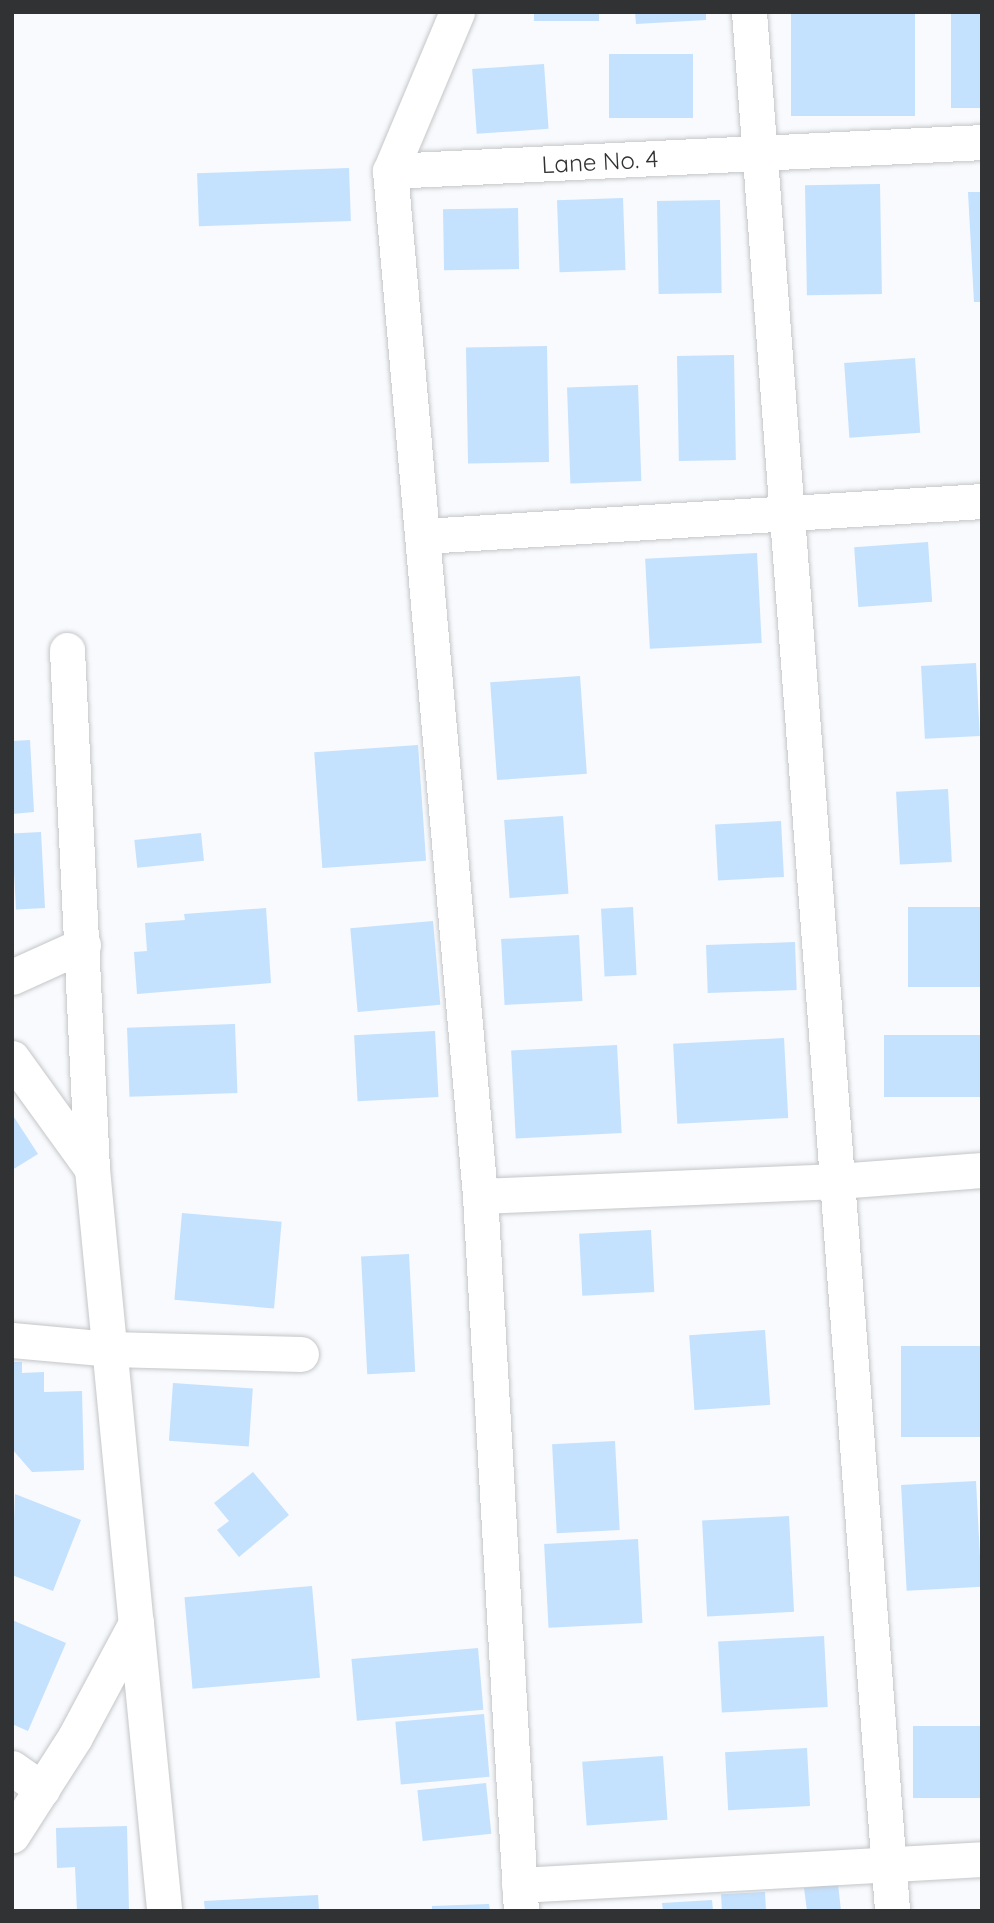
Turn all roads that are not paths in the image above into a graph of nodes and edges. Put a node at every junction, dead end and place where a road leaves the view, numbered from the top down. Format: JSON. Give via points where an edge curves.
{"nodes":[{"id":1,"x":457,"y":12,"type":"edge"},
{"id":2,"x":749,"y":12,"type":"edge"},
{"id":3,"x":982,"y":142,"type":"edge"},
{"id":4,"x":761,"y":154,"type":"junction"},
{"id":5,"x":390,"y":171,"type":"junction"},
{"id":6,"x":982,"y":501,"type":"edge"},
{"id":7,"x":787,"y":516,"type":"junction"},
{"id":8,"x":424,"y":536,"type":"junction"},
{"id":9,"x":66,"y":650,"type":"dead end"},
{"id":10,"x":83,"y":945,"type":"junction"},
{"id":11,"x":12,"y":977,"type":"edge"},
{"id":12,"x":12,"y":1058,"type":"edge"},
{"id":13,"x":92,"y":1169,"type":"junction"},
{"id":14,"x":982,"y":1170,"type":"edge"},
{"id":15,"x":838,"y":1181,"type":"junction"},
{"id":16,"x":480,"y":1196,"type":"junction"},
{"id":17,"x":12,"y":1340,"type":"edge"},
{"id":18,"x":110,"y":1349,"type":"junction"},
{"id":19,"x":301,"y":1354,"type":"dead end"},
{"id":20,"x":136,"y":1623,"type":"junction"},
{"id":21,"x":12,"y":1768,"type":"edge"},
{"id":22,"x":42,"y":1789,"type":"junction"},
{"id":23,"x":12,"y":1836,"type":"edge"},
{"id":24,"x":982,"y":1859,"type":"edge"},
{"id":25,"x":889,"y":1864,"type":"junction"},
{"id":26,"x":520,"y":1898,"type":"edge"},
{"id":27,"x":164,"y":1911,"type":"edge"},
{"id":28,"x":892,"y":1911,"type":"edge"}],
"edges":[{"from":1,"to":5,"type":"lane"},
{"from":2,"to":4,"type":"lane"},
{"from":3,"to":4,"type":"lane","name":"Lane No. 4"},
{"from":4,"to":5,"type":"lane","name":"Lane No. 4"},
{"from":4,"to":7,"type":"lane"},
{"from":5,"to":8,"type":"lane"},
{"from":6,"to":7,"type":"lane"},
{"from":7,"to":8,"type":"lane"},
{"from":7,"to":15,"type":"lane"},
{"from":8,"to":16,"type":"lane"},
{"from":9,"to":10,"type":"lane"},
{"from":10,"to":11,"type":"lane"},
{"from":10,"to":13,"type":"lane"},
{"from":12,"to":13,"type":"lane"},
{"from":13,"to":18,"type":"lane"},
{"from":14,"to":15,"type":"lane"},
{"from":15,"to":16,"type":"lane"},
{"from":15,"to":25,"type":"lane"},
{"from":16,"to":26,"type":"lane"},
{"from":17,"to":18,"type":"lane"},
{"from":18,"to":19,"type":"lane"},
{"from":18,"to":20,"type":"lane"},
{"from":20,"to":22,"type":"lane"},
{"from":20,"to":27,"type":"lane"},
{"from":21,"to":22,"type":"lane"},
{"from":22,"to":23,"type":"lane"},
{"from":24,"to":25,"type":"lane"},
{"from":25,"to":26,"type":"lane"},
{"from":25,"to":28,"type":"lane"}]}
